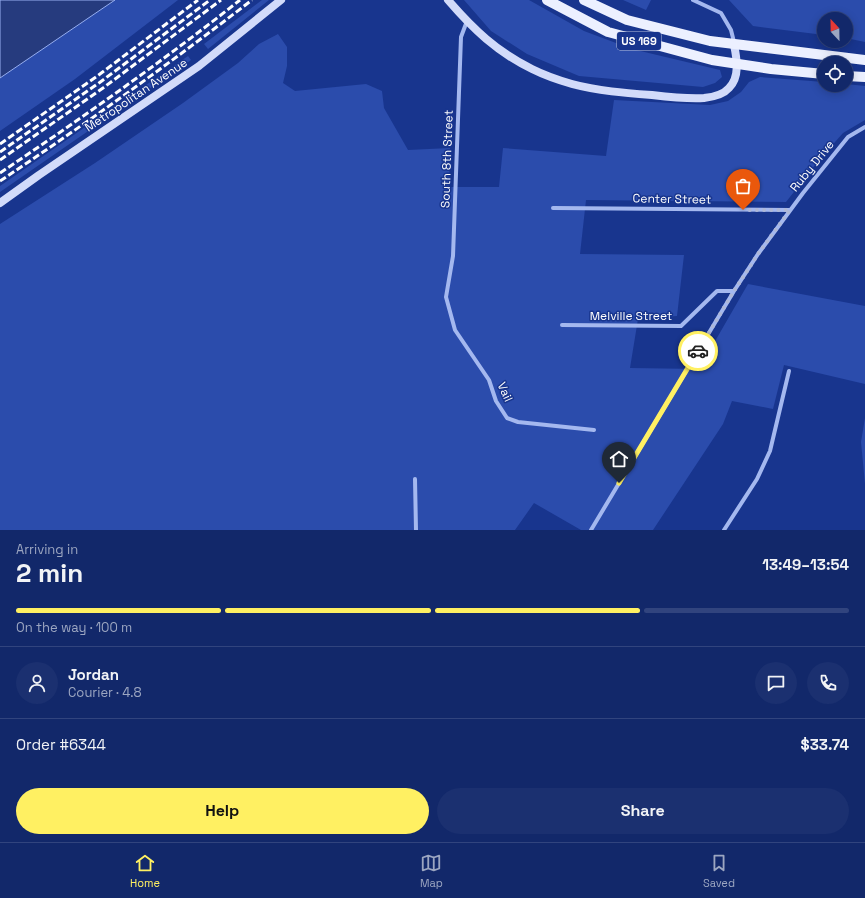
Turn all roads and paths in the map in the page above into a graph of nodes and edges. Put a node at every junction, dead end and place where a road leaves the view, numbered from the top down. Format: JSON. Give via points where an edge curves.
{"nodes":[{"id":1,"x":281,"y":0,"type":"edge"},
{"id":2,"x":448,"y":0,"type":"edge"},
{"id":3,"x":547,"y":0,"type":"edge"},
{"id":4,"x":584,"y":0,"type":"edge"},
{"id":5,"x":693,"y":0,"type":"edge"},
{"id":6,"x":467,"y":22,"type":"junction"},
{"id":7,"x":734,"y":45,"type":"junction"},
{"id":8,"x":865,"y":60,"type":"edge"},
{"id":9,"x":738,"y":64,"type":"junction"},
{"id":10,"x":817,"y":73,"type":"edge"},
{"id":11,"x":853,"y":76,"type":"edge"},
{"id":12,"x":865,"y":77,"type":"edge"},
{"id":13,"x":865,"y":127,"type":"edge"},
{"id":14,"x":0,"y":203,"type":"edge"},
{"id":15,"x":553,"y":208,"type":"dead end"},
{"id":16,"x":790,"y":210,"type":"junction"},
{"id":17,"x":734,"y":291,"type":"junction"},
{"id":18,"x":446,"y":297,"type":"joint"},
{"id":19,"x":562,"y":325,"type":"dead end"},
{"id":20,"x":788,"y":371,"type":"dead end"},
{"id":21,"x":594,"y":430,"type":"dead end"},
{"id":22,"x":415,"y":479,"type":"dead end"},
{"id":23,"x":416,"y":530,"type":"edge"},
{"id":24,"x":591,"y":530,"type":"edge"},
{"id":25,"x":724,"y":530,"type":"edge"}],
"edges":[{"from":1,"to":14,"type":"main road","name":"Metropolitan Avenue","via":[[199,66]]},
{"from":2,"to":6,"type":"main road"},
{"from":3,"to":9,"type":"main road","number":"US 169","via":[[608,32],[712,60]]},
{"from":4,"to":7,"type":"main road","number":"US 169","via":[[627,20]]},
{"from":5,"to":7,"type":"street","via":[[722,13],[731,30]]},
{"from":6,"to":9,"type":"main road","via":[[498,48],[532,68],[570,84],[614,92],[691,98],[715,96],[730,88]]},
{"from":6,"to":18,"type":"street","name":"South 8th Street","via":[[461,36],[453,256]]},
{"from":7,"to":8,"type":"main road","number":"US 169"},
{"from":7,"to":9,"type":"main road"},
{"from":9,"to":10,"type":"main road","number":"US 169"},
{"from":11,"to":12,"type":"main road"},
{"from":13,"to":16,"type":"street","name":"Ruby Drive","via":[[848,137]]},
{"from":15,"to":16,"type":"street","name":"Center Street"},
{"from":16,"to":17,"type":"street","name":"Ruby Drive"},
{"from":17,"to":19,"type":"street","name":"Melville Street","via":[[717,291],[680,326]]},
{"from":17,"to":24,"type":"street","name":"Ruby Drive"},
{"from":18,"to":21,"type":"street","name":"Vail","via":[[455,330],[489,380],[496,401],[507,418],[518,422]]},
{"from":20,"to":25,"type":"street","via":[[770,451],[757,479]]},
{"from":22,"to":23,"type":"street"}]}
